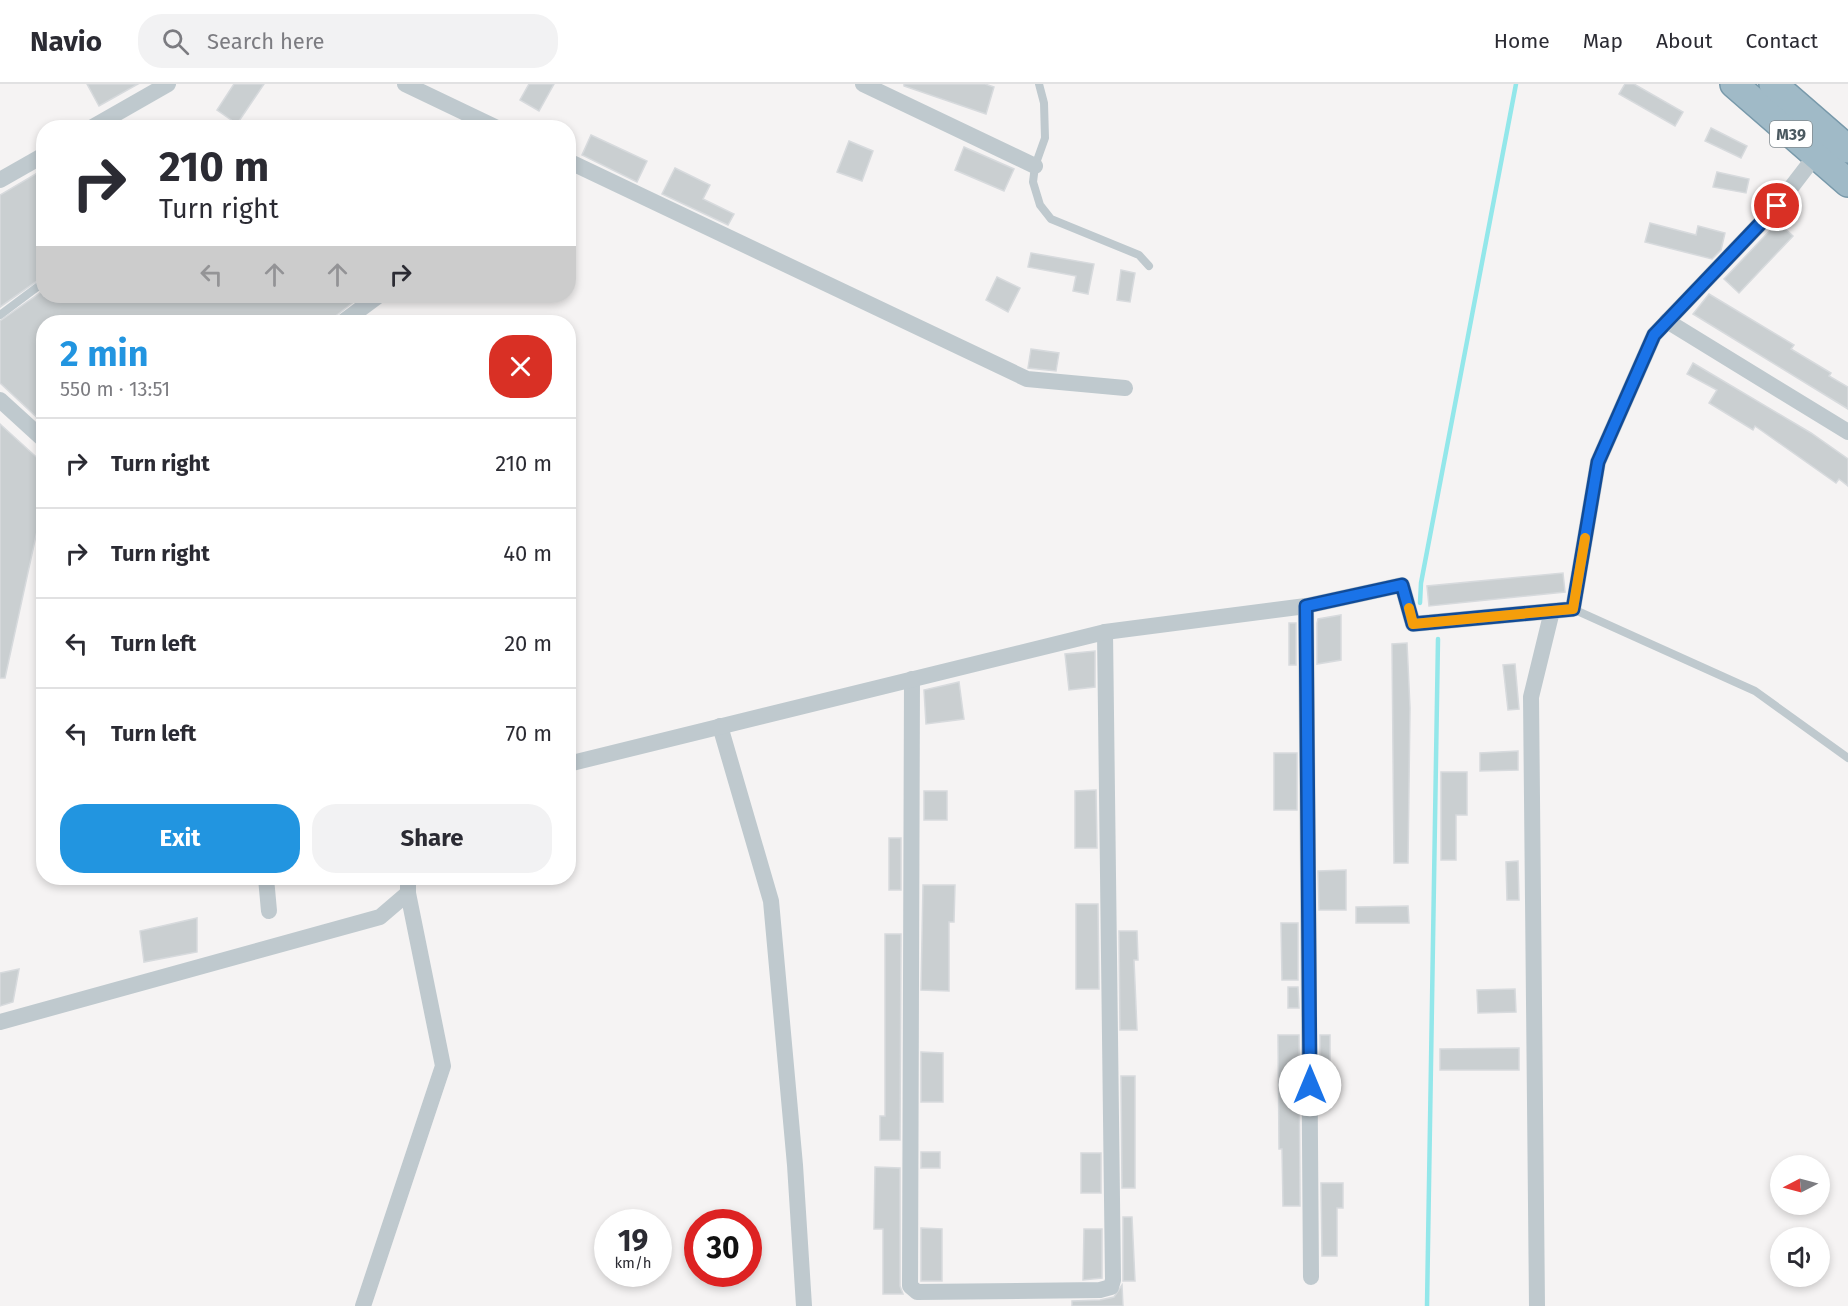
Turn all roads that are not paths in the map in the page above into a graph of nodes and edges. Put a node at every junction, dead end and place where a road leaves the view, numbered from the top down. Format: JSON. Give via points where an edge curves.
{"nodes":[{"id":1,"x":168,"y":84,"type":"edge"},
{"id":2,"x":405,"y":84,"type":"edge"},
{"id":3,"x":863,"y":84,"type":"edge"},
{"id":4,"x":1039,"y":84,"type":"edge"},
{"id":5,"x":1734,"y":84,"type":"edge"},
{"id":6,"x":1773,"y":84,"type":"edge"},
{"id":7,"x":105,"y":120,"type":"edge"},
{"id":8,"x":480,"y":120,"type":"edge"},
{"id":9,"x":1848,"y":149,"type":"edge"},
{"id":10,"x":1816,"y":155,"type":"junction"},
{"id":11,"x":36,"y":160,"type":"edge"},
{"id":12,"x":576,"y":165,"type":"edge"},
{"id":13,"x":1035,"y":166,"type":"junction"},
{"id":14,"x":0,"y":180,"type":"edge"},
{"id":15,"x":1848,"y":183,"type":"edge"},
{"id":16,"x":1149,"y":266,"type":"dead end"},
{"id":17,"x":36,"y":288,"type":"edge"},
{"id":18,"x":369,"y":303,"type":"edge"},
{"id":19,"x":0,"y":315,"type":"edge"},
{"id":20,"x":352,"y":315,"type":"edge"},
{"id":21,"x":1667,"y":321,"type":"junction"},
{"id":22,"x":1125,"y":388,"type":"dead end"},
{"id":23,"x":0,"y":400,"type":"edge"},
{"id":24,"x":1848,"y":432,"type":"edge"},
{"id":25,"x":36,"y":433,"type":"edge"},
{"id":26,"x":1306,"y":606,"type":"junction"},
{"id":27,"x":1573,"y":609,"type":"junction"},
{"id":28,"x":1552,"y":611,"type":"junction"},
{"id":29,"x":1105,"y":632,"type":"junction"},
{"id":30,"x":912,"y":679,"type":"junction"},
{"id":31,"x":720,"y":726,"type":"junction"},
{"id":32,"x":1848,"y":758,"type":"edge"},
{"id":33,"x":576,"y":762,"type":"edge"},
{"id":34,"x":267,"y":885,"type":"edge"},
{"id":35,"x":408,"y":885,"type":"edge"},
{"id":36,"x":269,"y":911,"type":"dead end"},
{"id":37,"x":0,"y":1022,"type":"edge"},
{"id":38,"x":1311,"y":1277,"type":"dead end"},
{"id":39,"x":363,"y":1306,"type":"edge"},
{"id":40,"x":804,"y":1306,"type":"edge"},
{"id":41,"x":1537,"y":1306,"type":"edge"}],
"edges":[{"from":1,"to":7,"type":"street"},
{"from":2,"to":8,"type":"street"},
{"from":3,"to":13,"type":"street"},
{"from":4,"to":13,"type":"lane","via":[[1045,138]]},
{"from":5,"to":10,"type":"highway","number":"M39"},
{"from":6,"to":9,"type":"highway","number":"M39"},
{"from":10,"to":15,"type":"highway","number":"M39"},
{"from":10,"to":21,"type":"street","via":[[1777,206]]},
{"from":11,"to":14,"type":"street"},
{"from":12,"to":22,"type":"street","via":[[1027,379]]},
{"from":13,"to":16,"type":"lane","via":[[1033,182],[1040,205],[1052,219],[1139,255]]},
{"from":17,"to":19,"type":"lane"},
{"from":18,"to":20,"type":"street"},
{"from":21,"to":24,"type":"street"},
{"from":21,"to":27,"type":"street","via":[[1654,335],[1598,462]]},
{"from":23,"to":25,"type":"street"},
{"from":26,"to":28,"type":"street","via":[[1402,585],[1413,624]]},
{"from":26,"to":29,"type":"street"},
{"from":26,"to":38,"type":"street"},
{"from":27,"to":28,"type":"street"},
{"from":27,"to":32,"type":"lane","via":[[1755,690]]},
{"from":28,"to":41,"type":"street","via":[[1531,697]]},
{"from":29,"to":30,"type":"street"},
{"from":29,"to":30,"type":"street","via":[[1113,1280],[1111,1287],[1100,1290],[917,1292],[910,1286]]},
{"from":30,"to":31,"type":"street"},
{"from":31,"to":33,"type":"street"},
{"from":31,"to":40,"type":"street","via":[[771,901]]},
{"from":34,"to":36,"type":"street"},
{"from":35,"to":37,"type":"street","via":[[380,917]]},
{"from":35,"to":39,"type":"street","via":[[443,1066]]}]}
